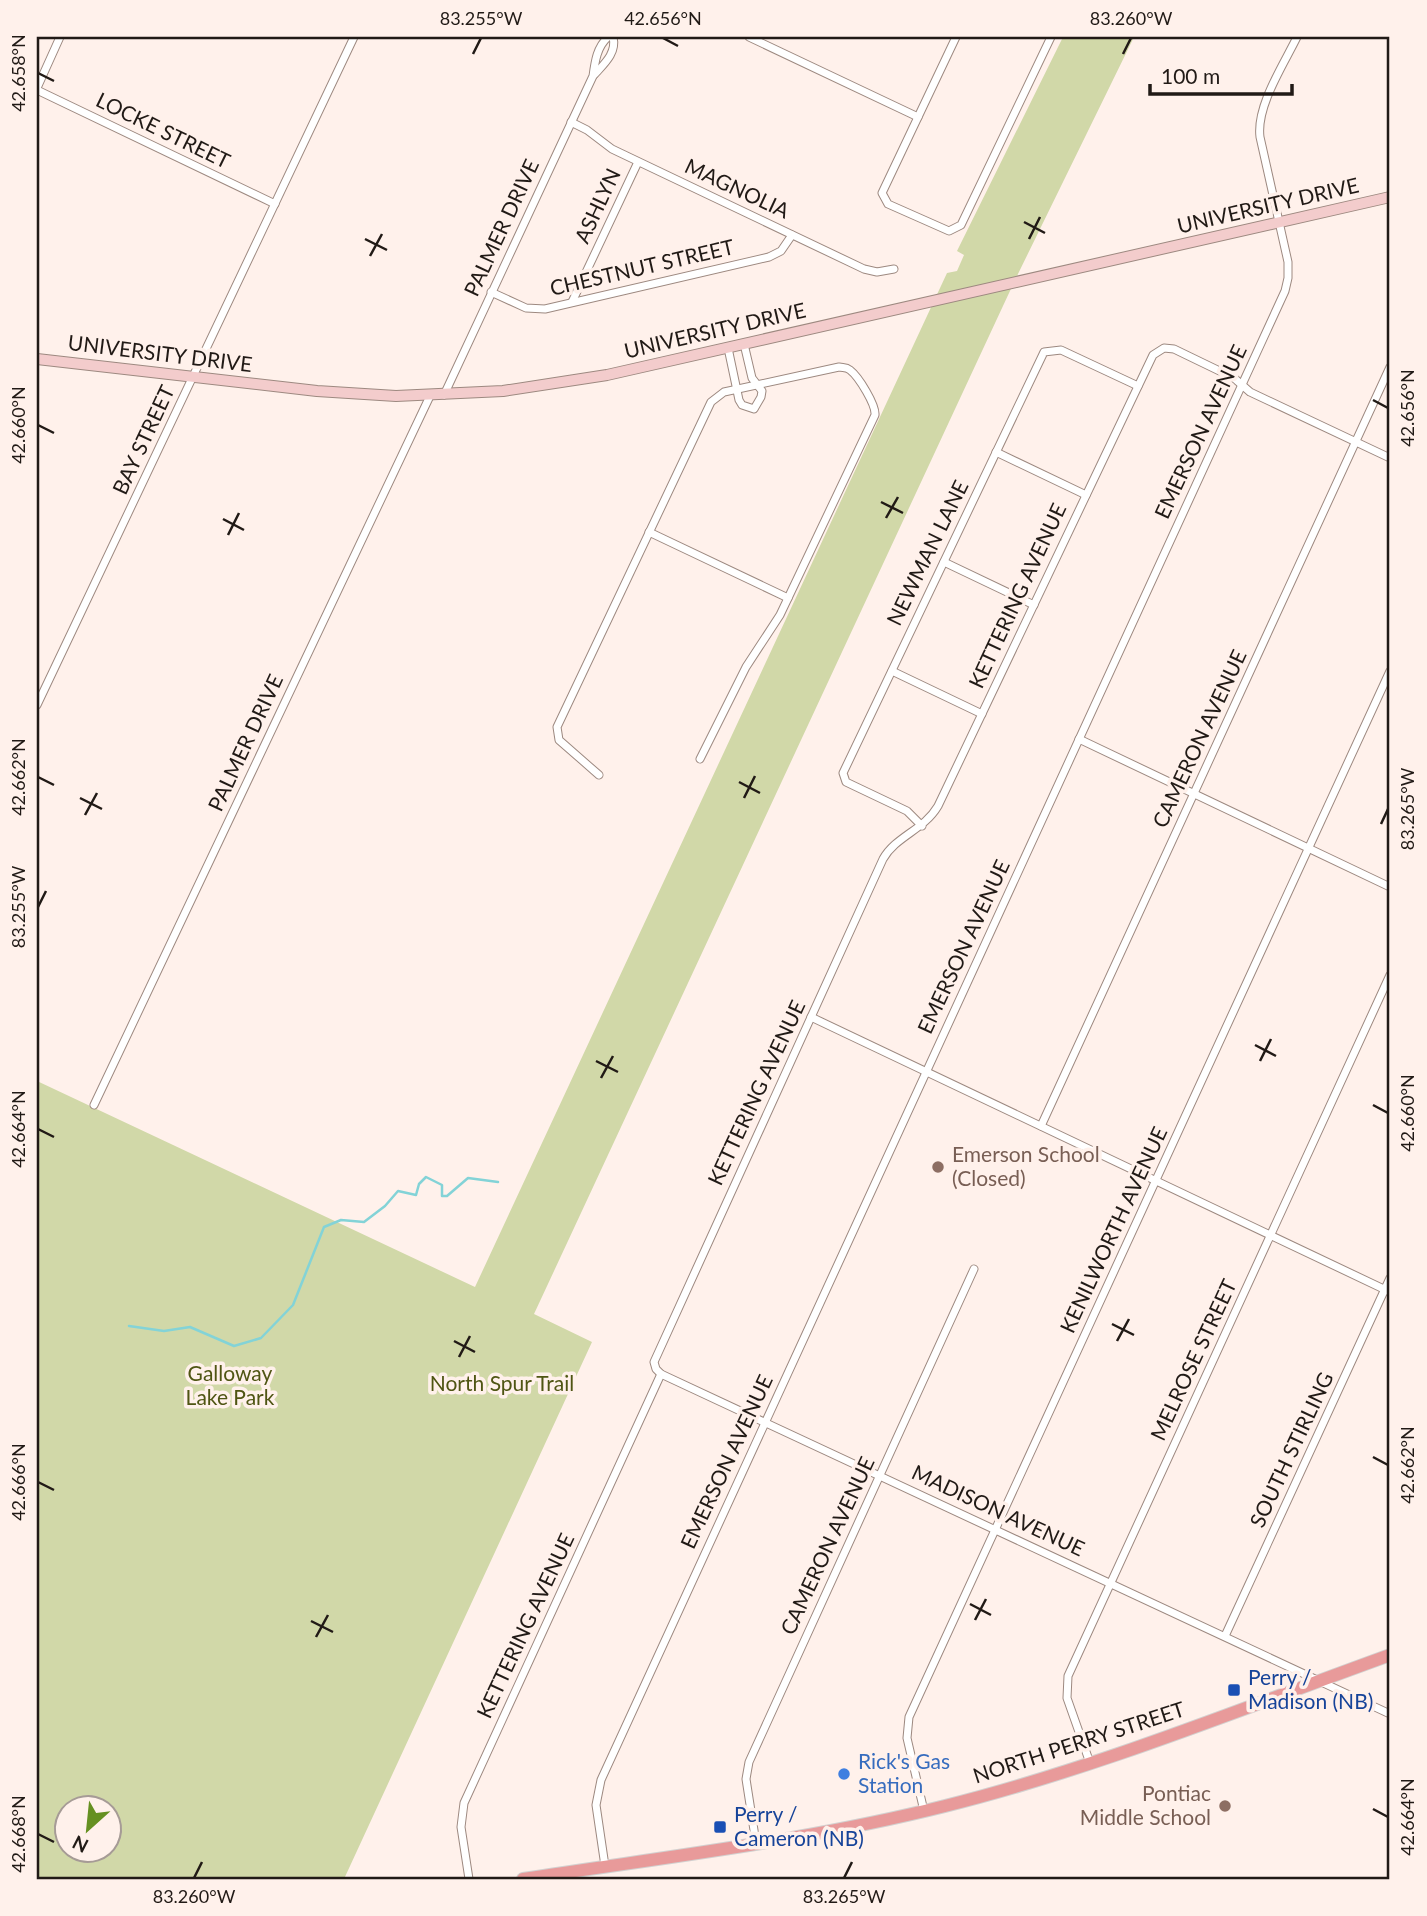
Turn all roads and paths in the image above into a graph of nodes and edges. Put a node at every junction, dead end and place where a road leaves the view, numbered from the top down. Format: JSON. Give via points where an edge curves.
{"nodes":[{"id":1,"x":60,"y":37,"type":"edge"},
{"id":2,"x":354,"y":37,"type":"edge"},
{"id":3,"x":611,"y":37,"type":"edge"},
{"id":4,"x":749,"y":37,"type":"edge"},
{"id":5,"x":956,"y":37,"type":"edge"},
{"id":6,"x":1051,"y":37,"type":"edge"},
{"id":7,"x":1297,"y":37,"type":"edge"},
{"id":8,"x":593,"y":76,"type":"junction"},
{"id":9,"x":37,"y":89,"type":"edge"},
{"id":10,"x":918,"y":117,"type":"junction"},
{"id":11,"x":571,"y":122,"type":"junction"},
{"id":12,"x":638,"y":162,"type":"junction"},
{"id":13,"x":1390,"y":197,"type":"edge"},
{"id":14,"x":275,"y":204,"type":"junction"},
{"id":15,"x":1280,"y":223,"type":"junction"},
{"id":16,"x":792,"y":235,"type":"junction"},
{"id":17,"x":894,"y":269,"type":"dead end"},
{"id":18,"x":491,"y":292,"type":"junction"},
{"id":19,"x":572,"y":302,"type":"junction"},
{"id":20,"x":744,"y":344,"type":"junction"},
{"id":21,"x":728,"y":348,"type":"junction"},
{"id":22,"x":37,"y":359,"type":"edge"},
{"id":23,"x":1390,"y":367,"type":"edge"},
{"id":24,"x":193,"y":377,"type":"junction"},
{"id":25,"x":1242,"y":384,"type":"junction"},
{"id":26,"x":757,"y":385,"type":"junction"},
{"id":27,"x":1138,"y":386,"type":"junction"},
{"id":28,"x":737,"y":389,"type":"junction"},
{"id":29,"x":430,"y":396,"type":"junction"},
{"id":30,"x":443,"y":396,"type":"junction"},
{"id":31,"x":1356,"y":442,"type":"junction"},
{"id":32,"x":996,"y":452,"type":"junction"},
{"id":33,"x":1390,"y":458,"type":"edge"},
{"id":34,"x":1086,"y":495,"type":"junction"},
{"id":35,"x":649,"y":532,"type":"junction"},
{"id":36,"x":944,"y":562,"type":"junction"},
{"id":37,"x":788,"y":598,"type":"junction"},
{"id":38,"x":1034,"y":605,"type":"junction"},
{"id":39,"x":892,"y":671,"type":"junction"},
{"id":40,"x":1390,"y":671,"type":"edge"},
{"id":41,"x":37,"y":705,"type":"edge"},
{"id":42,"x":982,"y":714,"type":"junction"},
{"id":43,"x":1079,"y":739,"type":"junction"},
{"id":44,"x":700,"y":759,"type":"dead end"},
{"id":45,"x":599,"y":775,"type":"dead end"},
{"id":46,"x":1194,"y":793,"type":"junction"},
{"id":47,"x":922,"y":826,"type":"junction"},
{"id":48,"x":1309,"y":848,"type":"junction"},
{"id":49,"x":1390,"y":887,"type":"edge"},
{"id":50,"x":1390,"y":975,"type":"edge"},
{"id":51,"x":811,"y":1017,"type":"junction"},
{"id":52,"x":926,"y":1072,"type":"junction"},
{"id":53,"x":94,"y":1105,"type":"dead end"},
{"id":54,"x":1041,"y":1126,"type":"junction"},
{"id":55,"x":1156,"y":1181,"type":"junction"},
{"id":56,"x":1270,"y":1235,"type":"junction"},
{"id":57,"x":974,"y":1269,"type":"dead end"},
{"id":58,"x":1390,"y":1278,"type":"edge"},
{"id":59,"x":1388,"y":1291,"type":"edge"},
{"id":60,"x":661,"y":1374,"type":"junction"},
{"id":61,"x":765,"y":1422,"type":"junction"},
{"id":62,"x":880,"y":1476,"type":"junction"},
{"id":63,"x":995,"y":1529,"type":"junction"},
{"id":64,"x":1111,"y":1583,"type":"junction"},
{"id":65,"x":1225,"y":1636,"type":"junction"},
{"id":66,"x":1390,"y":1655,"type":"edge"},
{"id":67,"x":1320,"y":1681,"type":"junction"},
{"id":68,"x":1390,"y":1714,"type":"edge"},
{"id":69,"x":1090,"y":1763,"type":"junction"},
{"id":70,"x":924,"y":1811,"type":"junction"},
{"id":71,"x":756,"y":1843,"type":"junction"},
{"id":72,"x":605,"y":1866,"type":"junction"},
{"id":73,"x":469,"y":1879,"type":"edge"},
{"id":74,"x":523,"y":1879,"type":"edge"}],
"edges":[{"from":1,"to":9,"type":"street"},
{"from":2,"to":14,"type":"street","name":"BAY STREET"},
{"from":3,"to":8,"type":"street","name":"PALMER DRIVE","via":[[596,57]]},
{"from":3,"to":8,"type":"street","name":"PALMER DRIVE","via":[[615,44],[610,57]]},
{"from":4,"to":10,"type":"street"},
{"from":5,"to":10,"type":"street"},
{"from":6,"to":10,"type":"street","via":[[961,225],[953,230],[888,204],[883,197]]},
{"from":7,"to":15,"type":"street","name":"EMERSON AVENUE","via":[[1260,122]]},
{"from":8,"to":11,"type":"street","name":"PALMER DRIVE"},
{"from":9,"to":14,"type":"street","name":"LOCKE STREET"},
{"from":11,"to":12,"type":"street","name":"MAGNOLIA"},
{"from":11,"to":18,"type":"street","name":"PALMER DRIVE"},
{"from":12,"to":16,"type":"street","name":"MAGNOLIA"},
{"from":12,"to":19,"type":"street","name":"ASHLYN"},
{"from":13,"to":15,"type":"main road","name":"UNIVERSITY DRIVE"},
{"from":14,"to":24,"type":"street","name":"BAY STREET"},
{"from":15,"to":20,"type":"main road","name":"UNIVERSITY DRIVE"},
{"from":15,"to":25,"type":"street","name":"EMERSON AVENUE","via":[[1287,283]]},
{"from":16,"to":17,"type":"street","name":"MAGNOLIA","via":[[868,271]]},
{"from":16,"to":19,"type":"street","name":"CHESTNUT STREET","via":[[781,251],[769,257]]},
{"from":18,"to":19,"type":"street","name":"CHESTNUT STREET","via":[[534,309]]},
{"from":18,"to":30,"type":"street","name":"PALMER DRIVE"},
{"from":20,"to":21,"type":"main road","name":"UNIVERSITY DRIVE"},
{"from":20,"to":26,"type":"street"},
{"from":21,"to":28,"type":"street"},
{"from":21,"to":30,"type":"main road","name":"UNIVERSITY DRIVE","via":[[563,384]]},
{"from":22,"to":24,"type":"main road","name":"UNIVERSITY DRIVE"},
{"from":23,"to":31,"type":"street","name":"CAMERON AVENUE"},
{"from":24,"to":29,"type":"main road","name":"UNIVERSITY DRIVE","via":[[342,393]]},
{"from":24,"to":41,"type":"street","name":"BAY STREET"},
{"from":25,"to":27,"type":"street","name":"KETTERING AVENUE","via":[[1174,349],[1160,349]]},
{"from":25,"to":31,"type":"street","via":[[1250,392]]},
{"from":25,"to":43,"type":"street","name":"EMERSON AVENUE"},
{"from":26,"to":28,"type":"street"},
{"from":26,"to":28,"type":"street","via":[[762,395],[752,409],[741,404]]},
{"from":26,"to":37,"type":"street","via":[[845,368],[876,408]]},
{"from":27,"to":32,"type":"street","name":"NEWMAN LANE","via":[[1061,350],[1044,352]]},
{"from":27,"to":34,"type":"street","name":"KETTERING AVENUE"},
{"from":28,"to":35,"type":"street","via":[[711,402]]},
{"from":29,"to":30,"type":"main road","name":"UNIVERSITY DRIVE"},
{"from":29,"to":53,"type":"street","name":"PALMER DRIVE"},
{"from":31,"to":33,"type":"street"},
{"from":31,"to":46,"type":"street","name":"CAMERON AVENUE"},
{"from":32,"to":34,"type":"street"},
{"from":32,"to":36,"type":"street","name":"NEWMAN LANE"},
{"from":34,"to":38,"type":"street","name":"KETTERING AVENUE"},
{"from":35,"to":37,"type":"street"},
{"from":35,"to":45,"type":"street","via":[[556,731],[559,740]]},
{"from":36,"to":38,"type":"street"},
{"from":36,"to":39,"type":"street","name":"NEWMAN LANE"},
{"from":37,"to":44,"type":"street","via":[[746,667]]},
{"from":38,"to":42,"type":"street","name":"KETTERING AVENUE"},
{"from":39,"to":42,"type":"street"},
{"from":39,"to":47,"type":"street","name":"NEWMAN LANE","via":[[843,776],[906,811]]},
{"from":40,"to":48,"type":"street","name":"KENILWORTH AVENUE"},
{"from":42,"to":47,"type":"street","name":"KETTERING AVENUE","via":[[936,809]]},
{"from":43,"to":46,"type":"street"},
{"from":43,"to":52,"type":"street","name":"EMERSON AVENUE"},
{"from":46,"to":48,"type":"street"},
{"from":46,"to":54,"type":"street","name":"CAMERON AVENUE"},
{"from":47,"to":51,"type":"street","name":"KETTERING AVENUE","via":[[886,854]]},
{"from":48,"to":49,"type":"street"},
{"from":48,"to":55,"type":"street","name":"KENILWORTH AVENUE"},
{"from":50,"to":56,"type":"street","name":"MELROSE STREET"},
{"from":51,"to":52,"type":"street"},
{"from":51,"to":60,"type":"street","name":"KETTERING AVENUE","via":[[655,1357],[654,1366]]},
{"from":52,"to":54,"type":"street"},
{"from":52,"to":61,"type":"street","name":"EMERSON AVENUE"},
{"from":54,"to":55,"type":"street"},
{"from":55,"to":56,"type":"street"},
{"from":55,"to":63,"type":"street","name":"KENILWORTH AVENUE"},
{"from":56,"to":59,"type":"street"},
{"from":56,"to":64,"type":"street","name":"MELROSE STREET"},
{"from":57,"to":62,"type":"street","name":"CAMERON AVENUE"},
{"from":58,"to":59,"type":"street","name":"SOUTH STIRLING"},
{"from":59,"to":65,"type":"street","name":"SOUTH STIRLING"},
{"from":60,"to":61,"type":"street","name":"MADISON AVENUE"},
{"from":60,"to":73,"type":"street","name":"KETTERING AVENUE","via":[[464,1803],[461,1827]]},
{"from":61,"to":62,"type":"street","name":"MADISON AVENUE"},
{"from":61,"to":72,"type":"street","name":"EMERSON AVENUE","via":[[599,1784],[596,1808]]},
{"from":62,"to":63,"type":"street","name":"MADISON AVENUE"},
{"from":62,"to":71,"type":"street","name":"CAMERON AVENUE","via":[[747,1765]]},
{"from":63,"to":64,"type":"street","name":"MADISON AVENUE"},
{"from":63,"to":70,"type":"street","name":"KENILWORTH AVENUE","via":[[907,1723]]},
{"from":64,"to":65,"type":"street","name":"MADISON AVENUE"},
{"from":64,"to":69,"type":"street","name":"MELROSE STREET","via":[[1066,1684]]},
{"from":65,"to":67,"type":"street","name":"MADISON AVENUE"},
{"from":66,"to":67,"type":"main road","name":"NORTH PERRY STREET"},
{"from":67,"to":68,"type":"street","name":"MADISON AVENUE"},
{"from":67,"to":69,"type":"main road","name":"NORTH PERRY STREET"},
{"from":69,"to":70,"type":"main road","name":"NORTH PERRY STREET"},
{"from":70,"to":71,"type":"main road","name":"NORTH PERRY STREET"},
{"from":71,"to":72,"type":"main road","name":"NORTH PERRY STREET"},
{"from":72,"to":74,"type":"main road","name":"NORTH PERRY STREET"}]}
